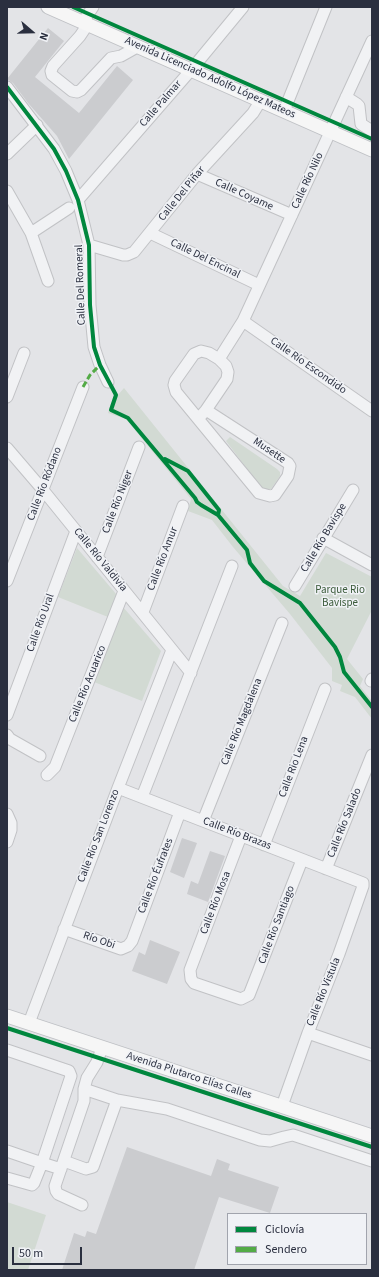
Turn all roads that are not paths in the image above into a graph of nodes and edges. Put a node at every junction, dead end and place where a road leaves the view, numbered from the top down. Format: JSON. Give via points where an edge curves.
{"nodes":[{"id":1,"x":48,"y":7,"type":"edge"},
{"id":2,"x":93,"y":7,"type":"edge"},
{"id":3,"x":243,"y":7,"type":"edge"},
{"id":4,"x":326,"y":7,"type":"edge"},
{"id":5,"x":85,"y":23,"type":"junction"},
{"id":6,"x":372,"y":41,"type":"edge"},
{"id":7,"x":137,"y":47,"type":"junction"},
{"id":8,"x":191,"y":70,"type":"junction"},
{"id":9,"x":7,"y":87,"type":"edge"},
{"id":10,"x":346,"y":97,"type":"junction"},
{"id":11,"x":261,"y":100,"type":"junction"},
{"id":12,"x":284,"y":111,"type":"junction"},
{"id":13,"x":37,"y":125,"type":"junction"},
{"id":14,"x":331,"y":131,"type":"junction"},
{"id":15,"x":372,"y":131,"type":"edge"},
{"id":16,"x":372,"y":150,"type":"edge"},
{"id":17,"x":7,"y":154,"type":"edge"},
{"id":18,"x":197,"y":174,"type":"junction"},
{"id":19,"x":7,"y":191,"type":"edge"},
{"id":20,"x":78,"y":200,"type":"junction"},
{"id":21,"x":68,"y":208,"type":"dead end"},
{"id":22,"x":292,"y":216,"type":"junction"},
{"id":23,"x":31,"y":233,"type":"junction"},
{"id":24,"x":150,"y":233,"type":"junction"},
{"id":25,"x":89,"y":245,"type":"junction"},
{"id":26,"x":48,"y":281,"type":"dead end"},
{"id":27,"x":259,"y":285,"type":"junction"},
{"id":28,"x":243,"y":321,"type":"junction"},
{"id":29,"x":24,"y":353,"type":"dead end"},
{"id":30,"x":219,"y":359,"type":"junction"},
{"id":31,"x":108,"y":382,"type":"dead end"},
{"id":32,"x":83,"y":387,"type":"dead end"},
{"id":33,"x":7,"y":397,"type":"edge"},
{"id":34,"x":372,"y":412,"type":"edge"},
{"id":35,"x":203,"y":414,"type":"junction"},
{"id":36,"x":139,"y":446,"type":"dead end"},
{"id":37,"x":7,"y":448,"type":"edge"},
{"id":38,"x":43,"y":490,"type":"junction"},
{"id":39,"x":353,"y":490,"type":"dead end"},
{"id":40,"x":184,"y":506,"type":"dead end"},
{"id":41,"x":76,"y":531,"type":"junction"},
{"id":42,"x":323,"y":538,"type":"junction"},
{"id":43,"x":97,"y":556,"type":"junction"},
{"id":44,"x":372,"y":565,"type":"edge"},
{"id":45,"x":232,"y":566,"type":"dead end"},
{"id":46,"x":7,"y":581,"type":"edge"},
{"id":47,"x":294,"y":586,"type":"dead end"},
{"id":48,"x":124,"y":591,"type":"junction"},
{"id":49,"x":143,"y":612,"type":"junction"},
{"id":50,"x":282,"y":623,"type":"dead end"},
{"id":51,"x":172,"y":650,"type":"junction"},
{"id":52,"x":191,"y":673,"type":"junction"},
{"id":53,"x":325,"y":689,"type":"dead end"},
{"id":54,"x":7,"y":715,"type":"edge"},
{"id":55,"x":7,"y":735,"type":"edge"},
{"id":56,"x":372,"y":755,"type":"edge"},
{"id":57,"x":40,"y":756,"type":"dead end"},
{"id":58,"x":47,"y":775,"type":"dead end"},
{"id":59,"x":118,"y":788,"type":"junction"},
{"id":60,"x":142,"y":798,"type":"junction"},
{"id":61,"x":180,"y":812,"type":"junction"},
{"id":62,"x":7,"y":814,"type":"edge"},
{"id":63,"x":203,"y":821,"type":"junction"},
{"id":64,"x":242,"y":836,"type":"junction"},
{"id":65,"x":7,"y":842,"type":"edge"},
{"id":66,"x":264,"y":845,"type":"junction"},
{"id":67,"x":302,"y":860,"type":"junction"},
{"id":68,"x":326,"y":869,"type":"junction"},
{"id":69,"x":357,"y":881,"type":"joint"},
{"id":70,"x":64,"y":929,"type":"junction"},
{"id":71,"x":132,"y":940,"type":"joint"},
{"id":72,"x":252,"y":990,"type":"joint"},
{"id":73,"x":7,"y":1016,"type":"edge"},
{"id":74,"x":29,"y":1023,"type":"junction"},
{"id":75,"x":308,"y":1033,"type":"junction"},
{"id":76,"x":102,"y":1048,"type":"junction"},
{"id":77,"x":7,"y":1050,"type":"edge"},
{"id":78,"x":372,"y":1055,"type":"edge"},
{"id":79,"x":84,"y":1089,"type":"junction"},
{"id":80,"x":117,"y":1100,"type":"junction"},
{"id":81,"x":282,"y":1106,"type":"junction"},
{"id":82,"x":372,"y":1136,"type":"edge"},
{"id":83,"x":7,"y":1151,"type":"edge"},
{"id":84,"x":372,"y":1161,"type":"edge"},
{"id":85,"x":42,"y":1163,"type":"junction"},
{"id":86,"x":63,"y":1165,"type":"junction"},
{"id":87,"x":7,"y":1178,"type":"edge"},
{"id":88,"x":82,"y":1205,"type":"dead end"}],
"edges":[{"from":1,"to":5,"type":"main road","name":"Avenida Licenciado Adolfo López Mateos"},
{"from":2,"to":5,"type":"street"},
{"from":3,"to":8,"type":"street","name":"Calle Palmar"},
{"from":4,"to":12,"type":"street"},
{"from":5,"to":7,"type":"main road","name":"Avenida Licenciado Adolfo López Mateos"},
{"from":5,"to":7,"type":"street","via":[[80,36],[51,71],[52,75],[72,92],[81,90],[111,58],[121,56]]},
{"from":6,"to":10,"type":"street","name":"Calle Río Nilo"},
{"from":7,"to":8,"type":"main road","name":"Avenida Licenciado Adolfo López Mateos"},
{"from":8,"to":11,"type":"main road","name":"Avenida Licenciado Adolfo López Mateos"},
{"from":8,"to":20,"type":"street","name":"Calle Palmar"},
{"from":9,"to":13,"type":"street","name":"Calle Del Romeral"},
{"from":10,"to":14,"type":"street","name":"Calle Río Nilo"},
{"from":10,"to":15,"type":"street","via":[[359,106],[361,124]]},
{"from":11,"to":12,"type":"main road","name":"Avenida Licenciado Adolfo López Mateos"},
{"from":11,"to":18,"type":"street","name":"Calle Del Piñar","via":[[253,113]]},
{"from":12,"to":14,"type":"main road","name":"Avenida Licenciado Adolfo López Mateos"},
{"from":13,"to":17,"type":"street"},
{"from":13,"to":20,"type":"street","name":"Calle Del Romeral","via":[[54,148]]},
{"from":14,"to":16,"type":"main road","name":"Avenida Licenciado Adolfo López Mateos"},
{"from":14,"to":22,"type":"street","name":"Calle Río Nilo"},
{"from":18,"to":22,"type":"street","name":"Calle Coyame"},
{"from":18,"to":24,"type":"street","name":"Calle Del Piñar"},
{"from":19,"to":23,"type":"street"},
{"from":20,"to":25,"type":"street","name":"Calle Del Romeral"},
{"from":21,"to":23,"type":"street"},
{"from":22,"to":27,"type":"street","name":"Calle Río Nilo"},
{"from":23,"to":26,"type":"street"},
{"from":24,"to":25,"type":"street","name":"Calle Del Piñar","via":[[134,252],[127,255]]},
{"from":24,"to":27,"type":"street","name":"Calle Del Encinal"},
{"from":25,"to":31,"type":"street","name":"Calle Del Romeral","via":[[91,330],[94,347]]},
{"from":27,"to":28,"type":"street","name":"Calle Río Nilo"},
{"from":28,"to":30,"type":"street"},
{"from":28,"to":34,"type":"street","name":"Calle Río Escondido"},
{"from":29,"to":33,"type":"street"},
{"from":30,"to":35,"type":"street","via":[[226,366],[227,379]]},
{"from":30,"to":35,"type":"street","name":"Musette","via":[[201,351],[194,354],[175,381],[176,392]]},
{"from":32,"to":38,"type":"street","name":"Calle Río Ródano"},
{"from":35,"to":35,"type":"street","name":"Musette","via":[[259,493],[265,496],[275,495],[288,476],[288,463]]},
{"from":36,"to":43,"type":"street","name":"Calle Río Niger"},
{"from":37,"to":38,"type":"street","name":"Calle Río Valdivia"},
{"from":38,"to":41,"type":"street","name":"Calle Río Valdivia"},
{"from":38,"to":46,"type":"street","name":"Calle Río Ródano"},
{"from":39,"to":42,"type":"street","name":"Calle Río Bavispe"},
{"from":40,"to":49,"type":"street","name":"Calle Río Amur"},
{"from":41,"to":43,"type":"street","name":"Calle Río Valdivia"},
{"from":41,"to":54,"type":"street","name":"Calle Río Ural"},
{"from":42,"to":44,"type":"street"},
{"from":42,"to":47,"type":"street","name":"Calle Río Bavispe"},
{"from":43,"to":48,"type":"street","name":"Calle Río Valdivia"},
{"from":45,"to":52,"type":"street"},
{"from":48,"to":49,"type":"street","name":"Calle Río Valdivia"},
{"from":48,"to":58,"type":"street","name":"Calle Río Acuarico","via":[[55,767]]},
{"from":49,"to":51,"type":"street","name":"Calle Río Valdivia"},
{"from":50,"to":63,"type":"street","name":"Calle Río Magdalena"},
{"from":51,"to":52,"type":"street","name":"Calle Río Valdivia"},
{"from":51,"to":59,"type":"street","name":"Calle Río San Lorenzo"},
{"from":52,"to":60,"type":"street"},
{"from":53,"to":66,"type":"street","name":"Calle Rio Lena"},
{"from":55,"to":57,"type":"street"},
{"from":56,"to":68,"type":"street","name":"Calle Río Salado"},
{"from":59,"to":60,"type":"street","name":"Calle Río Brazas"},
{"from":59,"to":70,"type":"street","name":"Calle Río San Lorenzo"},
{"from":60,"to":61,"type":"street","name":"Calle Río Brazas"},
{"from":61,"to":63,"type":"street","name":"Calle Río Brazas"},
{"from":61,"to":71,"type":"street","name":"Calle Río Éufrates"},
{"from":62,"to":65,"type":"street","via":[[11,830]]},
{"from":63,"to":64,"type":"street","name":"Calle Río Brazas"},
{"from":64,"to":66,"type":"street","name":"Calle Río Brazas"},
{"from":64,"to":72,"type":"street","name":"Calle Río Mosa","via":[[190,970],[190,979],[194,983],[241,999]]},
{"from":66,"to":67,"type":"street","name":"Calle Río Brazas"},
{"from":67,"to":68,"type":"street","name":"Calle Río Brazas"},
{"from":67,"to":72,"type":"street","name":"Calle Río Santiago"},
{"from":68,"to":69,"type":"street","name":"Calle Río Brazas"},
{"from":69,"to":75,"type":"street","name":"Calle Río Vistula","via":[[363,883],[363,886]]},
{"from":70,"to":71,"type":"street","name":"Río Obi","via":[[121,949],[128,946]]},
{"from":70,"to":74,"type":"street","name":"Calle Río San Lorenzo"},
{"from":73,"to":74,"type":"main road","name":"Avenida Plutarco Elías Calles"},
{"from":74,"to":76,"type":"main road","name":"Avenida Plutarco Elías Calles"},
{"from":75,"to":78,"type":"street"},
{"from":75,"to":81,"type":"street","name":"Calle Río Vistula"},
{"from":76,"to":79,"type":"street"},
{"from":76,"to":81,"type":"main road","name":"Avenida Plutarco Elías Calles"},
{"from":77,"to":85,"type":"street","via":[[70,1073]]},
{"from":79,"to":80,"type":"street"},
{"from":79,"to":86,"type":"street","via":[[84,1101]]},
{"from":80,"to":84,"type":"street","via":[[167,1109],[260,1140],[270,1141],[293,1135]]},
{"from":80,"to":86,"type":"street","via":[[93,1167],[86,1169]]},
{"from":81,"to":82,"type":"main road","name":"Avenida Plutarco Elías Calles"},
{"from":83,"to":85,"type":"street"},
{"from":85,"to":86,"type":"street"},
{"from":85,"to":87,"type":"street","via":[[32,1185]]},
{"from":86,"to":88,"type":"street","via":[[55,1186],[56,1191],[62,1197]]}]}
